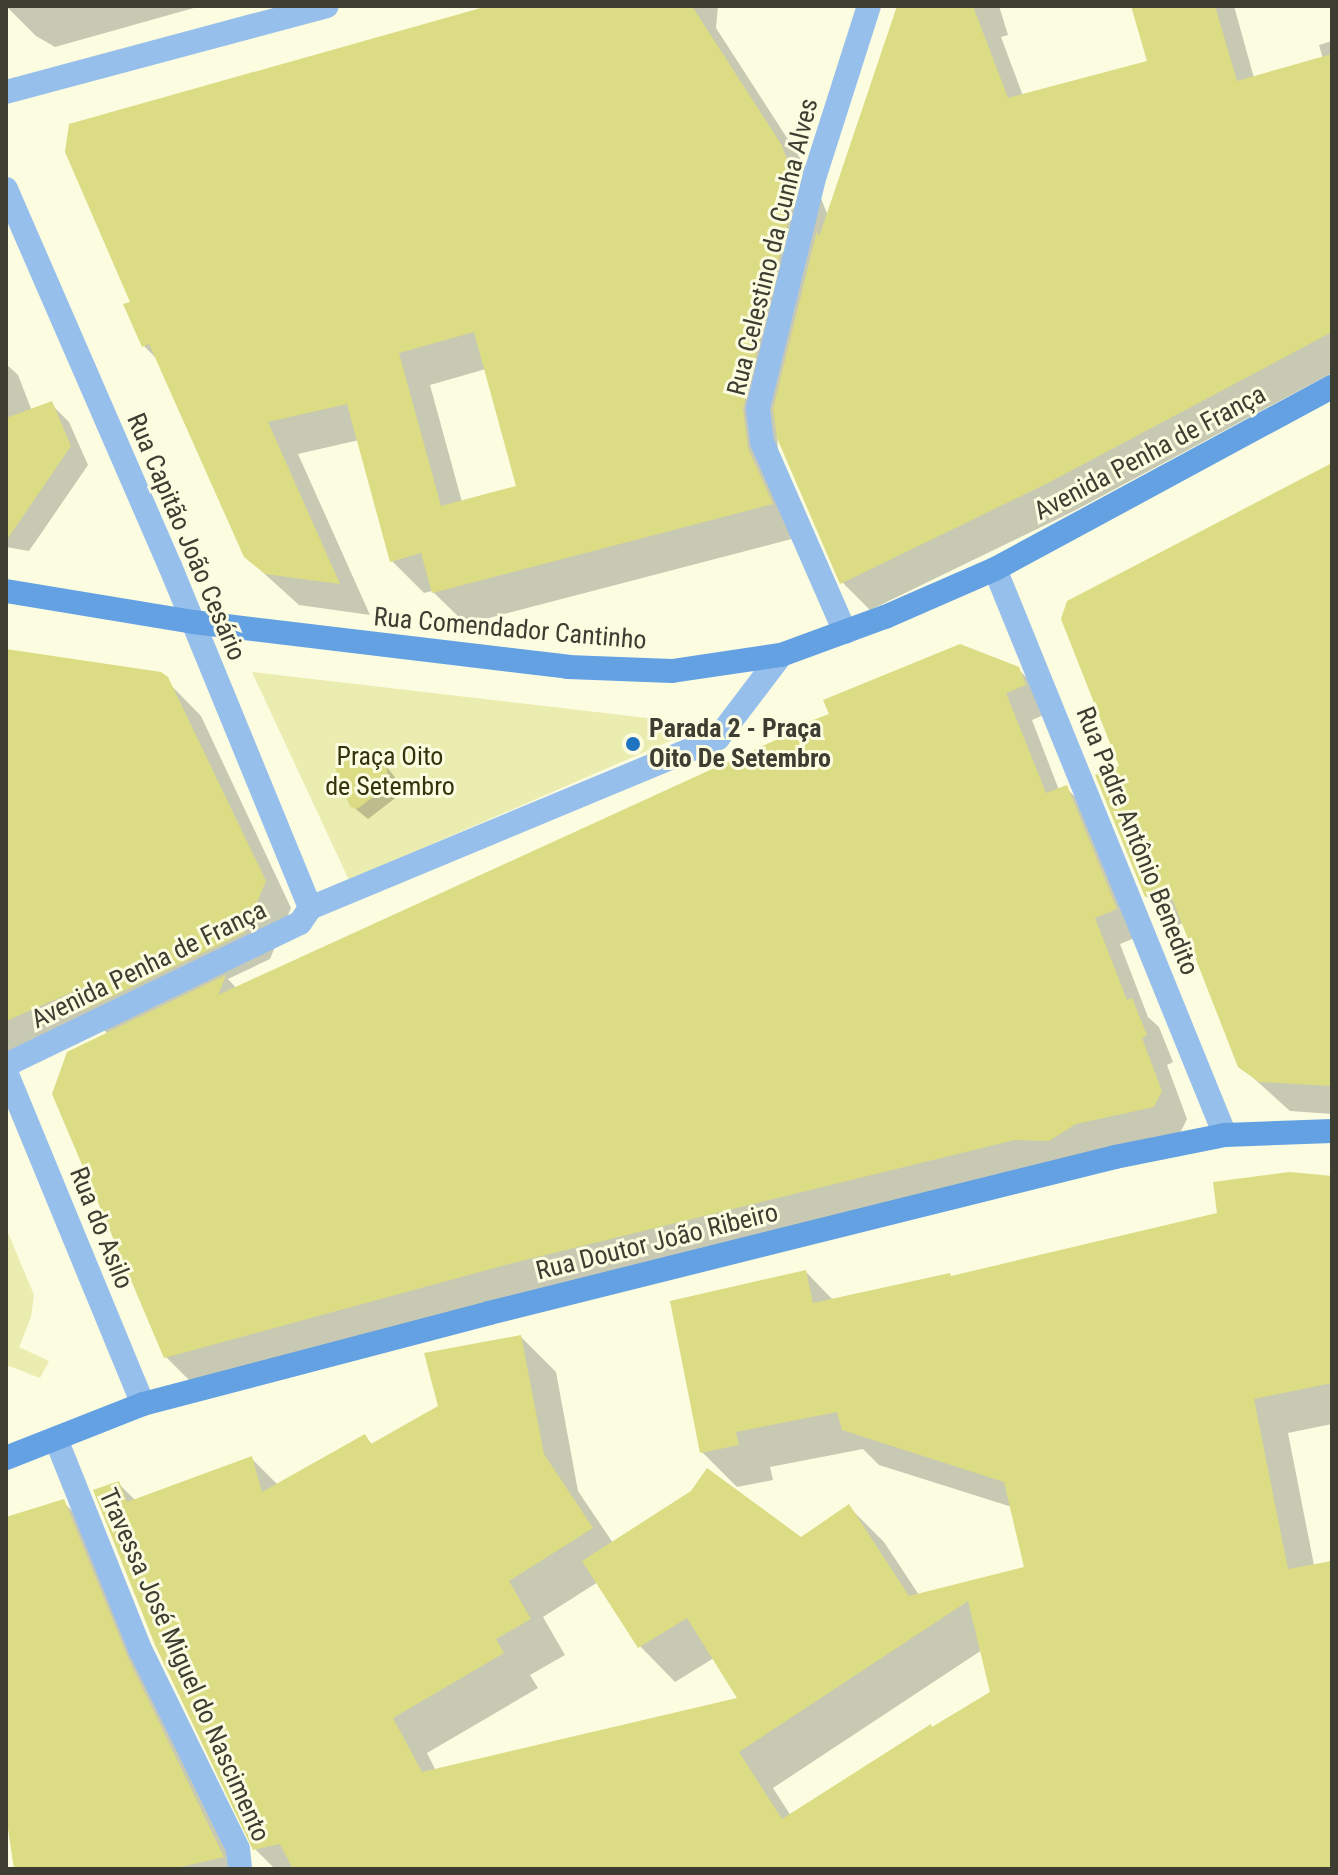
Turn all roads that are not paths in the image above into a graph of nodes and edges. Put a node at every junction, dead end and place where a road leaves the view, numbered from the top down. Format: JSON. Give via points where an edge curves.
{"nodes":[{"id":1,"x":327,"y":6,"type":"edge"},
{"id":2,"x":869,"y":6,"type":"edge"},
{"id":3,"x":6,"y":92,"type":"edge"},
{"id":4,"x":6,"y":189,"type":"edge"},
{"id":5,"x":1332,"y":387,"type":"edge"},
{"id":6,"x":995,"y":569,"type":"junction"},
{"id":7,"x":6,"y":591,"type":"edge"},
{"id":8,"x":193,"y":622,"type":"junction"},
{"id":9,"x":845,"y":632,"type":"junction"},
{"id":10,"x":781,"y":655,"type":"junction"},
{"id":11,"x":310,"y":908,"type":"junction"},
{"id":12,"x":6,"y":1065,"type":"edge"},
{"id":13,"x":6,"y":1072,"type":"edge"},
{"id":14,"x":1332,"y":1131,"type":"edge"},
{"id":15,"x":1225,"y":1135,"type":"junction"},
{"id":16,"x":143,"y":1404,"type":"junction"},
{"id":17,"x":56,"y":1439,"type":"junction"},
{"id":18,"x":6,"y":1458,"type":"edge"},
{"id":19,"x":240,"y":1869,"type":"edge"}],
"edges":[{"from":1,"to":3,"type":"street"},
{"from":2,"to":9,"type":"street","name":"Rua Celestino da Cunha Alves","via":[[815,175],[758,408],[762,442]]},
{"from":4,"to":8,"type":"street","name":"Rua Capitão João Cesário"},
{"from":5,"to":6,"type":"main road","name":"Avenida Penha de França"},
{"from":6,"to":9,"type":"main road","name":"Rua Comendador Cantinho"},
{"from":6,"to":15,"type":"street","name":"Rua Padre Antônio Benedito"},
{"from":7,"to":8,"type":"main road","name":"Rua Comendador Cantinho"},
{"from":8,"to":10,"type":"main road","name":"Rua Comendador Cantinho","via":[[568,667],[672,671]]},
{"from":8,"to":11,"type":"street","name":"Rua Capitão João Cesário"},
{"from":9,"to":10,"type":"main road","name":"Rua Comendador Cantinho"},
{"from":10,"to":11,"type":"street","name":"Avenida Penha de França","via":[[718,738]]},
{"from":11,"to":12,"type":"street","name":"Avenida Penha de França","via":[[300,923]]},
{"from":13,"to":16,"type":"street","name":"Rua do Asilo"},
{"from":14,"to":15,"type":"main road","name":"Rua Doutor João Ribeiro"},
{"from":15,"to":16,"type":"main road","name":"Rua Doutor João Ribeiro","via":[[1115,1157]]},
{"from":16,"to":17,"type":"main road","name":"Rua Doutor João Ribeiro"},
{"from":17,"to":18,"type":"main road","name":"Rua Doutor João Ribeiro"},
{"from":17,"to":19,"type":"street","name":"Travessa José Miguel do Nascimento","via":[[141,1651],[238,1849]]}]}
